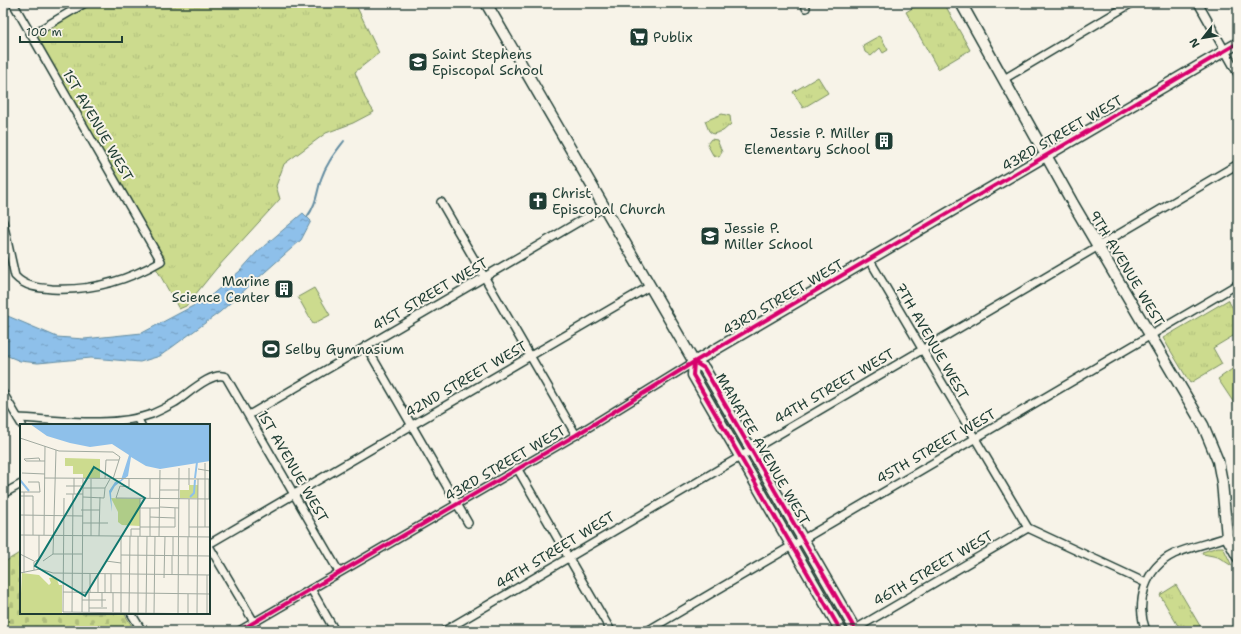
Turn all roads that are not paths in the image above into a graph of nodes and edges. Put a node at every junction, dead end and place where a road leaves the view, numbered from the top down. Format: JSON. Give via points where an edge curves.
{"nodes":[{"id":1,"x":12,"y":3,"type":"edge"},
{"id":2,"x":85,"y":3,"type":"edge"},
{"id":3,"x":486,"y":3,"type":"edge"},
{"id":4,"x":1132,"y":3,"type":"edge"},
{"id":5,"x":1198,"y":3,"type":"edge"},
{"id":6,"x":964,"y":4,"type":"edge"},
{"id":7,"x":31,"y":35,"type":"junction"},
{"id":8,"x":1238,"y":43,"type":"edge"},
{"id":9,"x":1224,"y":51,"type":"junction"},
{"id":10,"x":1238,"y":74,"type":"edge"},
{"id":11,"x":1004,"y":79,"type":"junction"},
{"id":12,"x":1046,"y":156,"type":"junction"},
{"id":13,"x":1238,"y":164,"type":"edge"},
{"id":14,"x":441,"y":202,"type":"dead end"},
{"id":15,"x":604,"y":206,"type":"junction"},
{"id":16,"x":3,"y":222,"type":"edge"},
{"id":17,"x":1099,"y":246,"type":"junction"},
{"id":18,"x":869,"y":259,"type":"junction"},
{"id":19,"x":485,"y":277,"type":"junction"},
{"id":20,"x":1238,"y":284,"type":"edge"},
{"id":21,"x":650,"y":286,"type":"junction"},
{"id":22,"x":1151,"y":335,"type":"junction"},
{"id":23,"x":366,"y":346,"type":"junction"},
{"id":24,"x":922,"y":350,"type":"junction"},
{"id":25,"x":531,"y":356,"type":"junction"},
{"id":26,"x":694,"y":362,"type":"junction"},
{"id":27,"x":3,"y":393,"type":"edge"},
{"id":28,"x":248,"y":415,"type":"junction"},
{"id":29,"x":18,"y":418,"type":"junction"},
{"id":30,"x":137,"y":418,"type":"junction"},
{"id":31,"x":21,"y":424,"type":"edge"},
{"id":32,"x":140,"y":424,"type":"edge"},
{"id":33,"x":412,"y":425,"type":"junction"},
{"id":34,"x":576,"y":435,"type":"junction"},
{"id":35,"x":975,"y":439,"type":"junction"},
{"id":36,"x":751,"y":450,"type":"junction"},
{"id":37,"x":740,"y":456,"type":"junction"},
{"id":38,"x":517,"y":468,"type":"junction"},
{"id":39,"x":20,"y":485,"type":"edge"},
{"id":40,"x":3,"y":494,"type":"edge"},
{"id":41,"x":295,"y":494,"type":"junction"},
{"id":42,"x":456,"y":504,"type":"junction"},
{"id":43,"x":468,"y":523,"type":"dead end"},
{"id":44,"x":1028,"y":528,"type":"junction"},
{"id":45,"x":1227,"y":537,"type":"junction"},
{"id":46,"x":803,"y":539,"type":"junction"},
{"id":47,"x":210,"y":544,"type":"edge"},
{"id":48,"x":792,"y":546,"type":"junction"},
{"id":49,"x":210,"y":547,"type":"edge"},
{"id":50,"x":568,"y":557,"type":"junction"},
{"id":51,"x":1238,"y":557,"type":"edge"},
{"id":52,"x":339,"y":572,"type":"junction"},
{"id":53,"x":1146,"y":583,"type":"junction"},
{"id":54,"x":311,"y":589,"type":"junction"},
{"id":55,"x":132,"y":614,"type":"edge"},
{"id":56,"x":254,"y":622,"type":"junction"},
{"id":57,"x":855,"y":630,"type":"edge"},
{"id":58,"x":142,"y":631,"type":"edge"},
{"id":59,"x":240,"y":631,"type":"edge"},
{"id":60,"x":335,"y":631,"type":"edge"},
{"id":61,"x":444,"y":631,"type":"edge"},
{"id":62,"x":611,"y":631,"type":"edge"},
{"id":63,"x":647,"y":631,"type":"edge"},
{"id":64,"x":841,"y":631,"type":"edge"},
{"id":65,"x":1146,"y":631,"type":"edge"}],
"edges":[{"from":1,"to":7,"type":"street","name":"1ST AVENUE WEST"},
{"from":2,"to":7,"type":"street"},
{"from":3,"to":15,"type":"street","name":"MANATEE AVENUE WEST"},
{"from":4,"to":11,"type":"street"},
{"from":5,"to":9,"type":"street"},
{"from":6,"to":11,"type":"street","name":"9TH AVENUE WEST"},
{"from":7,"to":16,"type":"street","name":"1ST AVENUE WEST","via":[[161,261],[129,278],[97,286],[69,290],[32,286],[20,282],[15,276]]},
{"from":8,"to":9,"type":"street","name":"43RD STREET WEST"},
{"from":9,"to":10,"type":"street"},
{"from":9,"to":12,"type":"street","name":"43RD STREET WEST"},
{"from":11,"to":12,"type":"street","name":"9TH AVENUE WEST"},
{"from":12,"to":17,"type":"street","name":"9TH AVENUE WEST"},
{"from":12,"to":18,"type":"street","name":"43RD STREET WEST"},
{"from":13,"to":17,"type":"street","name":"44TH STREET WEST"},
{"from":14,"to":19,"type":"street"},
{"from":15,"to":19,"type":"street","name":"41ST STREET WEST"},
{"from":15,"to":21,"type":"street","name":"MANATEE AVENUE WEST"},
{"from":17,"to":22,"type":"street","name":"9TH AVENUE WEST"},
{"from":17,"to":24,"type":"street","name":"44TH STREET WEST"},
{"from":18,"to":24,"type":"street","name":"7TH AVENUE WEST"},
{"from":18,"to":26,"type":"street","name":"43RD STREET WEST"},
{"from":19,"to":23,"type":"street","name":"41ST STREET WEST"},
{"from":19,"to":25,"type":"street"},
{"from":20,"to":22,"type":"street","name":"45TH STREET WEST"},
{"from":21,"to":25,"type":"street","name":"42ND STREET WEST"},
{"from":21,"to":26,"type":"street","name":"MANATEE AVENUE WEST"},
{"from":22,"to":35,"type":"street","name":"45TH STREET WEST"},
{"from":22,"to":45,"type":"street","name":"9TH AVENUE WEST","via":[[1203,425],[1215,452],[1222,482]]},
{"from":23,"to":28,"type":"street","name":"41ST STREET WEST"},
{"from":23,"to":33,"type":"street"},
{"from":24,"to":35,"type":"street","name":"7TH AVENUE WEST"},
{"from":24,"to":36,"type":"street","name":"44TH STREET WEST"},
{"from":25,"to":33,"type":"street","name":"42ND STREET WEST"},
{"from":25,"to":34,"type":"street"},
{"from":26,"to":34,"type":"street","name":"43RD STREET WEST"},
{"from":26,"to":36,"type":"street","name":"MANATEE AVENUE WEST","via":[[704,368]]},
{"from":26,"to":37,"type":"street","name":"MANATEE AVENUE WEST","via":[[692,375]]},
{"from":27,"to":29,"type":"street"},
{"from":28,"to":30,"type":"street","name":"1ST AVENUE WEST","via":[[230,381],[223,375],[210,379],[166,407]]},
{"from":28,"to":41,"type":"street","name":"1ST AVENUE WEST"},
{"from":29,"to":30,"type":"street","via":[[87,421]]},
{"from":29,"to":31,"type":"street"},
{"from":30,"to":32,"type":"street"},
{"from":33,"to":41,"type":"street","name":"42ND STREET WEST"},
{"from":33,"to":42,"type":"street"},
{"from":34,"to":38,"type":"street","name":"43RD STREET WEST"},
{"from":35,"to":44,"type":"street","name":"7TH AVENUE WEST"},
{"from":35,"to":46,"type":"street","name":"45TH STREET WEST"},
{"from":36,"to":37,"type":"street","name":"44TH STREET WEST"},
{"from":36,"to":46,"type":"street","name":"MANATEE AVENUE WEST"},
{"from":37,"to":48,"type":"street","name":"MANATEE AVENUE WEST"},
{"from":37,"to":50,"type":"street","name":"44TH STREET WEST"},
{"from":38,"to":42,"type":"street","name":"43RD STREET WEST"},
{"from":38,"to":50,"type":"street"},
{"from":39,"to":40,"type":"street"},
{"from":41,"to":47,"type":"street","name":"42ND STREET WEST"},
{"from":41,"to":52,"type":"street","name":"1ST AVENUE WEST"},
{"from":42,"to":43,"type":"street"},
{"from":42,"to":52,"type":"street","name":"43RD STREET WEST"},
{"from":44,"to":53,"type":"street"},
{"from":44,"to":57,"type":"street","name":"46TH STREET WEST"},
{"from":45,"to":51,"type":"street","name":"9TH AVENUE WEST"},
{"from":45,"to":53,"type":"street","via":[[1173,555],[1157,566]]},
{"from":46,"to":48,"type":"street","name":"45TH STREET WEST"},
{"from":46,"to":57,"type":"street","name":"MANATEE AVENUE WEST"},
{"from":48,"to":63,"type":"street","name":"45TH STREET WEST"},
{"from":48,"to":64,"type":"street","name":"MANATEE AVENUE WEST"},
{"from":49,"to":56,"type":"street"},
{"from":50,"to":61,"type":"street","name":"44TH STREET WEST"},
{"from":50,"to":62,"type":"street"},
{"from":52,"to":54,"type":"street","name":"43RD STREET WEST"},
{"from":53,"to":65,"type":"street","via":[[1141,602],[1142,621]]},
{"from":54,"to":56,"type":"street","name":"43RD STREET WEST"},
{"from":54,"to":60,"type":"street"},
{"from":55,"to":58,"type":"street"},
{"from":56,"to":59,"type":"street","name":"43RD STREET WEST"}]}
